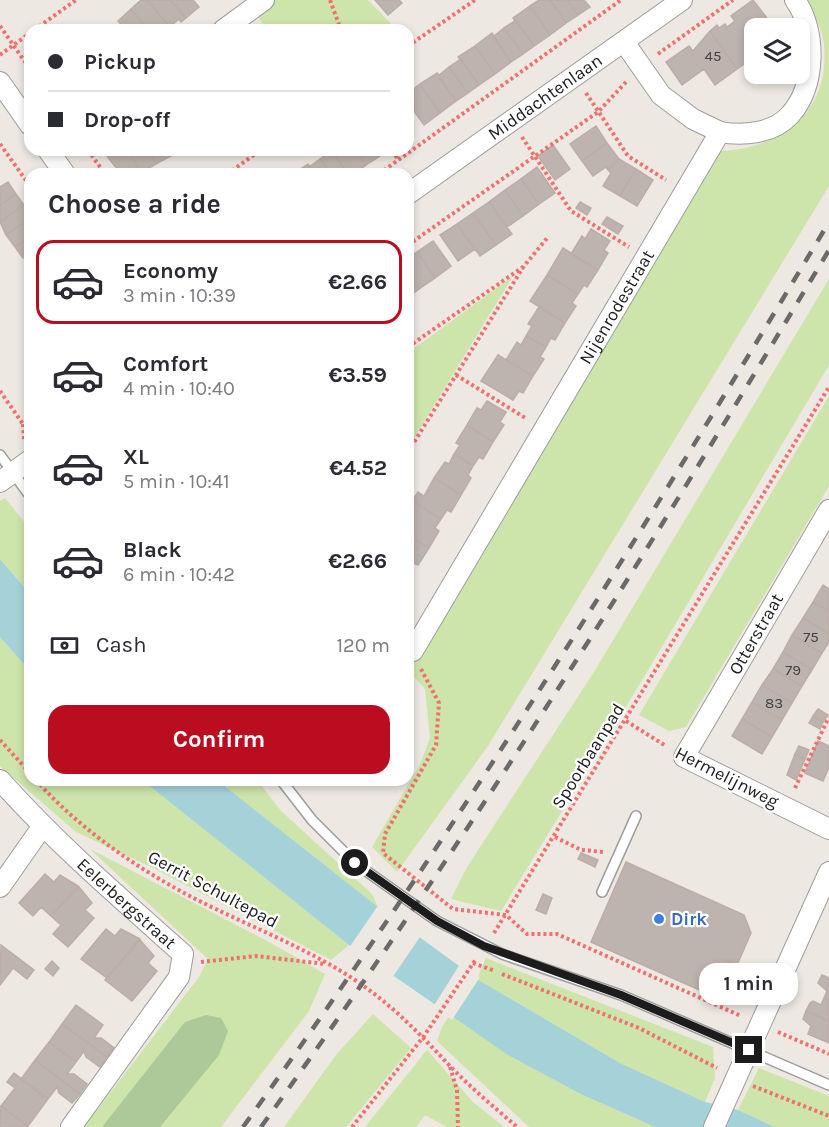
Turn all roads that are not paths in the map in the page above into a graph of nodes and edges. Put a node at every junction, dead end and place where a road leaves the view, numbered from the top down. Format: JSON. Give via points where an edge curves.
{"nodes":[{"id":1,"x":264,"y":0,"type":"edge"},
{"id":2,"x":682,"y":0,"type":"edge"},
{"id":3,"x":795,"y":0,"type":"edge"},
{"id":4,"x":656,"y":8,"type":"edge"},
{"id":5,"x":231,"y":24,"type":"edge"},
{"id":6,"x":624,"y":42,"type":"junction"},
{"id":7,"x":0,"y":82,"type":"edge"},
{"id":8,"x":24,"y":116,"type":"edge"},
{"id":9,"x":720,"y":132,"type":"junction"},
{"id":10,"x":414,"y":190,"type":"edge"},
{"id":11,"x":0,"y":455,"type":"edge"},
{"id":12,"x":24,"y":464,"type":"edge"},
{"id":13,"x":7,"y":477,"type":"edge"},
{"id":14,"x":24,"y":491,"type":"edge"},
{"id":15,"x":827,"y":518,"type":"edge"},
{"id":16,"x":414,"y":652,"type":"edge"},
{"id":17,"x":684,"y":757,"type":"joint"},
{"id":18,"x":0,"y":780,"type":"edge"},
{"id":19,"x":286,"y":786,"type":"edge"},
{"id":20,"x":636,"y":816,"type":"dead end"},
{"id":21,"x":42,"y":827,"type":"junction"},
{"id":22,"x":829,"y":829,"type":"edge"},
{"id":23,"x":829,"y":872,"type":"edge"},
{"id":24,"x":0,"y":886,"type":"edge"},
{"id":25,"x":602,"y":892,"type":"dead end"},
{"id":26,"x":749,"y":1050,"type":"junction"},
{"id":27,"x":829,"y":1084,"type":"edge"},
{"id":28,"x":71,"y":1127,"type":"edge"},
{"id":29,"x":714,"y":1127,"type":"edge"}],
"edges":[{"from":1,"to":5,"type":"street"},
{"from":2,"to":4,"type":"street","name":"Middachtenlaan"},
{"from":3,"to":9,"type":"street","via":[[807,24],[810,47],[799,101],[789,116],[770,127],[749,135]]},
{"from":4,"to":6,"type":"street","name":"Middachtenlaan"},
{"from":6,"to":9,"type":"street","via":[[661,95],[693,119]]},
{"from":6,"to":10,"type":"street","name":"Middachtenlaan"},
{"from":7,"to":8,"type":"street"},
{"from":9,"to":16,"type":"street","name":"Nijenrodestraat"},
{"from":11,"to":13,"type":"lane"},
{"from":12,"to":13,"type":"street"},
{"from":13,"to":14,"type":"lane"},
{"from":15,"to":17,"type":"street","name":"Otterstraat"},
{"from":17,"to":22,"type":"street","name":"Hermelijnweg"},
{"from":18,"to":21,"type":"street","name":"Eelerbergstraat"},
{"from":19,"to":26,"type":"lane","via":[[312,820],[355,863],[437,921],[484,946],[621,995]]},
{"from":20,"to":25,"type":"lane"},
{"from":21,"to":24,"type":"street"},
{"from":21,"to":28,"type":"street","name":"Eelerbergstraat","via":[[183,954],[179,976]]},
{"from":23,"to":26,"type":"street"},
{"from":26,"to":27,"type":"lane"},
{"from":26,"to":29,"type":"street"}]}
